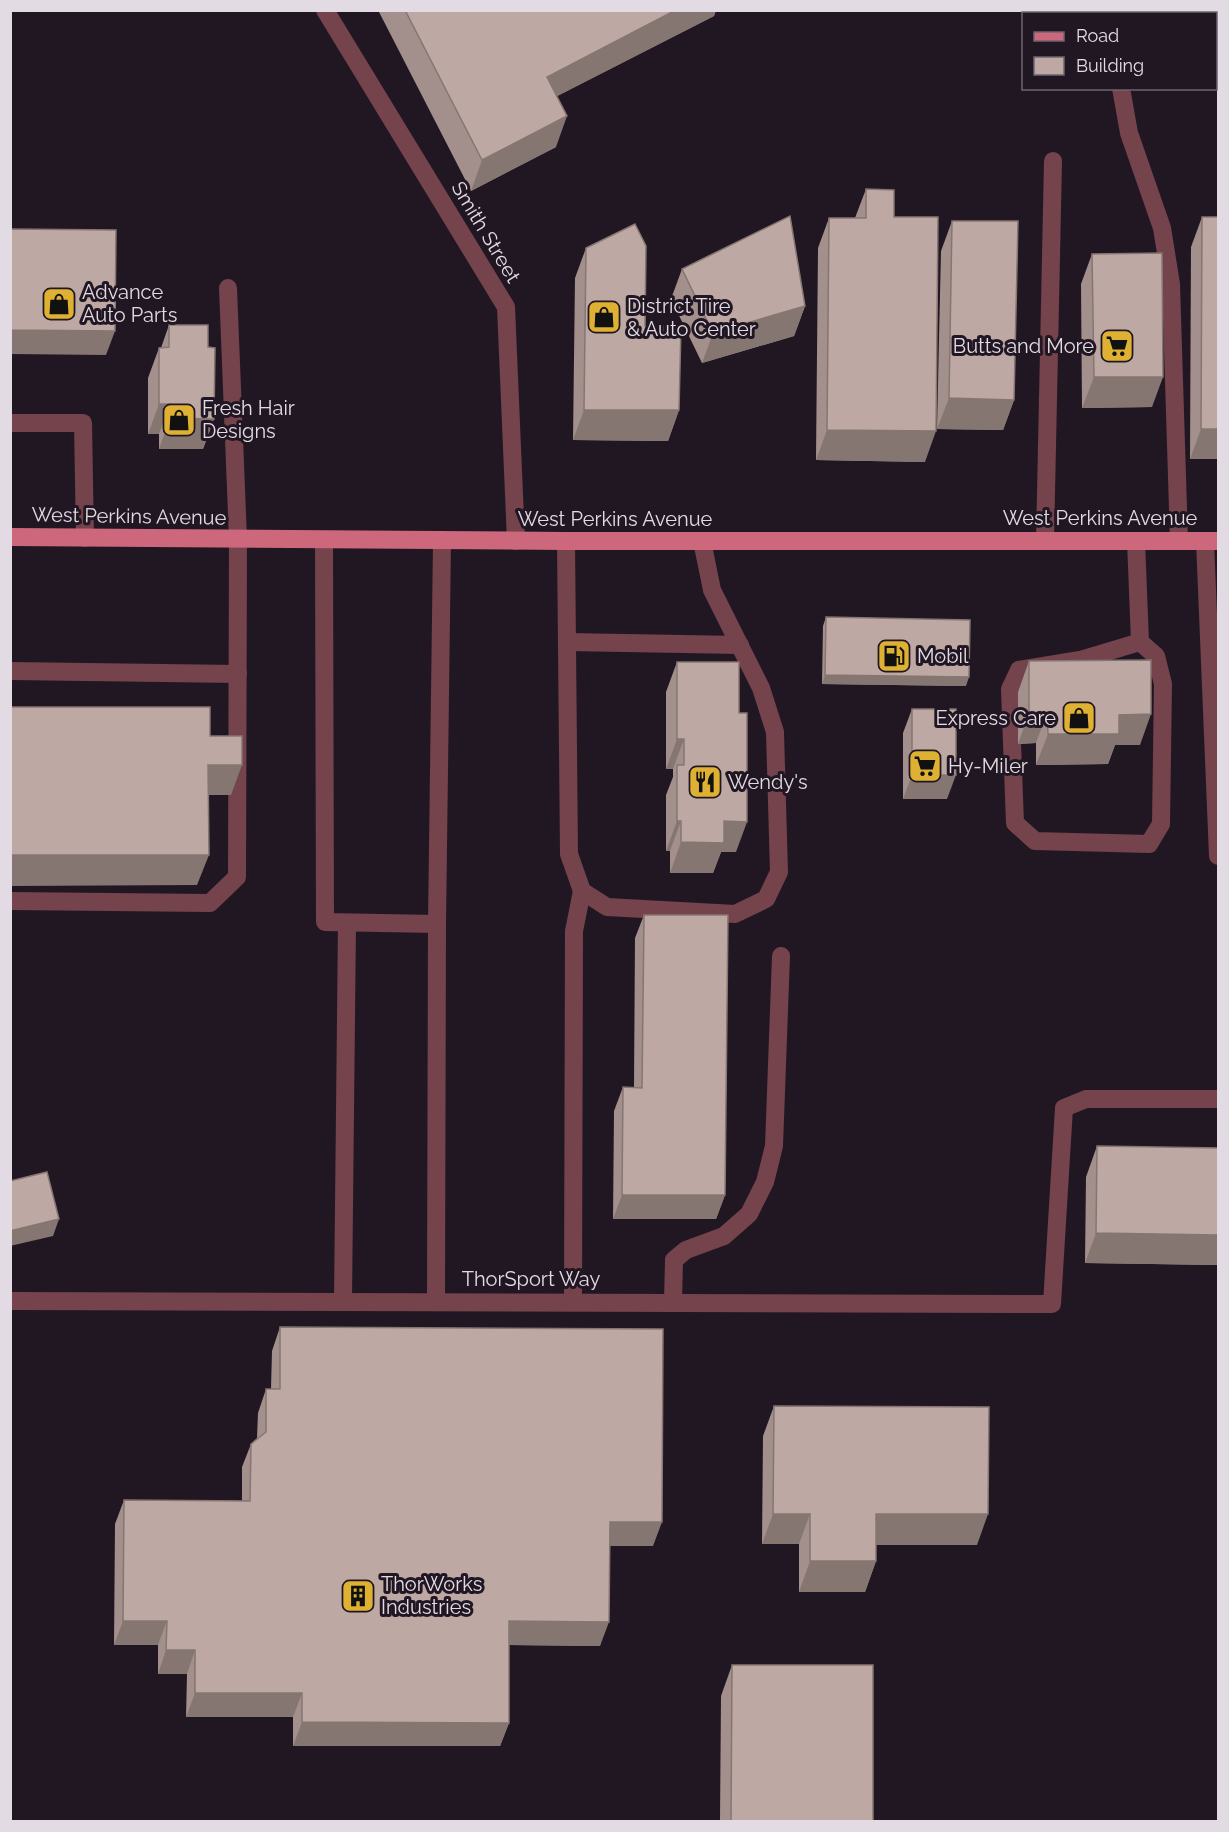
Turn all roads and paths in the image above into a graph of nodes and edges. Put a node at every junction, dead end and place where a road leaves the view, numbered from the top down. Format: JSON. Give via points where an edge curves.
{"nodes":[{"id":1,"x":325,"y":10,"type":"edge"},
{"id":2,"x":1121,"y":90,"type":"edge"},
{"id":3,"x":1053,"y":162,"type":"dead end"},
{"id":4,"x":228,"y":288,"type":"dead end"},
{"id":5,"x":10,"y":423,"type":"edge"},
{"id":6,"x":10,"y":537,"type":"edge"},
{"id":7,"x":84,"y":538,"type":"junction"},
{"id":8,"x":238,"y":539,"type":"junction"},
{"id":9,"x":324,"y":540,"type":"junction"},
{"id":10,"x":442,"y":541,"type":"junction"},
{"id":11,"x":516,"y":541,"type":"junction"},
{"id":12,"x":566,"y":541,"type":"junction"},
{"id":13,"x":702,"y":541,"type":"junction"},
{"id":14,"x":1045,"y":541,"type":"junction"},
{"id":15,"x":1136,"y":541,"type":"junction"},
{"id":16,"x":1179,"y":541,"type":"junction"},
{"id":17,"x":1212,"y":541,"type":"edge"},
{"id":18,"x":567,"y":642,"type":"junction"},
{"id":19,"x":1140,"y":642,"type":"junction"},
{"id":20,"x":740,"y":645,"type":"junction"},
{"id":21,"x":10,"y":671,"type":"edge"},
{"id":22,"x":238,"y":674,"type":"junction"},
{"id":23,"x":1218,"y":856,"type":"edge"},
{"id":24,"x":582,"y":891,"type":"junction"},
{"id":25,"x":10,"y":901,"type":"edge"},
{"id":26,"x":347,"y":923,"type":"junction"},
{"id":27,"x":437,"y":924,"type":"junction"},
{"id":28,"x":781,"y":956,"type":"dead end"},
{"id":29,"x":1218,"y":1099,"type":"edge"},
{"id":30,"x":10,"y":1300,"type":"edge"},
{"id":31,"x":344,"y":1300,"type":"junction"},
{"id":32,"x":436,"y":1301,"type":"junction"},
{"id":33,"x":573,"y":1301,"type":"junction"},
{"id":34,"x":673,"y":1302,"type":"junction"}],
"edges":[{"from":1,"to":11,"type":"street","name":"Smith Street","via":[[506,307]]},
{"from":2,"to":16,"type":"street","via":[[1128,133],[1162,228],[1171,284]]},
{"from":3,"to":14,"type":"street"},
{"from":4,"to":8,"type":"street"},
{"from":5,"to":7,"type":"street","via":[[82,423]]},
{"from":6,"to":7,"type":"main road","name":"West Perkins Avenue"},
{"from":7,"to":8,"type":"main road","name":"West Perkins Avenue"},
{"from":8,"to":9,"type":"main road","name":"West Perkins Avenue"},
{"from":8,"to":22,"type":"street"},
{"from":9,"to":10,"type":"main road","name":"West Perkins Avenue"},
{"from":9,"to":26,"type":"street","via":[[325,922]]},
{"from":10,"to":11,"type":"main road","name":"West Perkins Avenue"},
{"from":10,"to":27,"type":"street"},
{"from":11,"to":12,"type":"main road","name":"West Perkins Avenue"},
{"from":12,"to":13,"type":"main road","name":"West Perkins Avenue"},
{"from":12,"to":18,"type":"street"},
{"from":13,"to":14,"type":"main road","name":"West Perkins Avenue"},
{"from":13,"to":20,"type":"street","via":[[712,590]]},
{"from":14,"to":15,"type":"main road","name":"West Perkins Avenue"},
{"from":15,"to":16,"type":"main road","name":"West Perkins Avenue"},
{"from":15,"to":19,"type":"street"},
{"from":16,"to":17,"type":"main road","name":"West Perkins Avenue"},
{"from":17,"to":23,"type":"street"},
{"from":18,"to":20,"type":"street"},
{"from":18,"to":24,"type":"street","via":[[569,854]]},
{"from":19,"to":19,"type":"street","via":[[1156,656],[1163,684],[1161,824],[1149,844],[1035,841],[1015,823],[1010,689],[1019,670],[1080,660]]},
{"from":20,"to":24,"type":"street","via":[[761,688],[774,732],[779,872],[766,899],[735,914],[606,907]]},
{"from":21,"to":22,"type":"street"},
{"from":22,"to":25,"type":"street","via":[[237,877],[210,903]]},
{"from":24,"to":33,"type":"street","via":[[574,931]]},
{"from":26,"to":27,"type":"street"},
{"from":26,"to":31,"type":"street"},
{"from":27,"to":32,"type":"street"},
{"from":28,"to":34,"type":"street","via":[[774,1146],[765,1182],[749,1214],[724,1236],[686,1250],[674,1260]]},
{"from":29,"to":34,"type":"street","name":"ThorSport Way","via":[[1086,1099],[1064,1108],[1052,1304]]},
{"from":30,"to":31,"type":"street","name":"ThorSport Way"},
{"from":31,"to":32,"type":"street","name":"ThorSport Way"},
{"from":32,"to":33,"type":"street","name":"ThorSport Way"},
{"from":33,"to":34,"type":"street","name":"ThorSport Way"}]}
